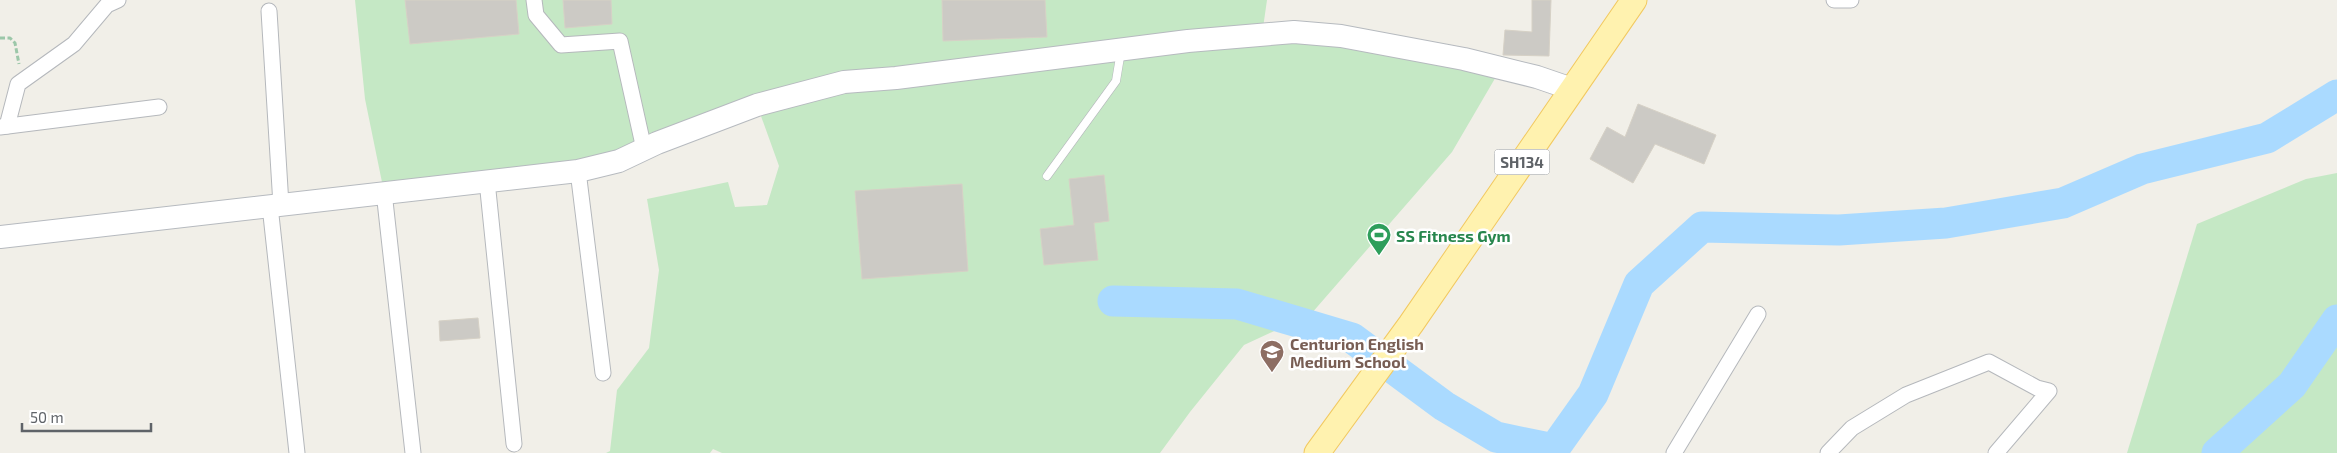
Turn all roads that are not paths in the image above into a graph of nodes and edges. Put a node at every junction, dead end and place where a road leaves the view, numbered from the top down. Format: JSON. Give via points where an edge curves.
{"nodes":[{"id":1,"x":534,"y":0,"type":"edge"},
{"id":2,"x":1634,"y":0,"type":"edge"},
{"id":3,"x":1834,"y":0,"type":"edge"},
{"id":4,"x":1851,"y":0,"type":"edge"},
{"id":5,"x":110,"y":2,"type":"edge"},
{"id":6,"x":269,"y":10,"type":"dead end"},
{"id":7,"x":1121,"y":49,"type":"junction"},
{"id":8,"x":1572,"y":90,"type":"junction"},
{"id":9,"x":159,"y":107,"type":"dead end"},
{"id":10,"x":4,"y":126,"type":"edge"},
{"id":11,"x":644,"y":149,"type":"junction"},
{"id":12,"x":578,"y":171,"type":"junction"},
{"id":13,"x":1047,"y":176,"type":"dead end"},
{"id":14,"x":487,"y":181,"type":"junction"},
{"id":15,"x":384,"y":192,"type":"junction"},
{"id":16,"x":275,"y":205,"type":"junction"},
{"id":17,"x":0,"y":237,"type":"edge"},
{"id":18,"x":1758,"y":314,"type":"dead end"},
{"id":19,"x":603,"y":373,"type":"dead end"},
{"id":20,"x":514,"y":444,"type":"dead end"},
{"id":21,"x":296,"y":453,"type":"edge"},
{"id":22,"x":413,"y":453,"type":"edge"},
{"id":23,"x":1317,"y":453,"type":"edge"},
{"id":24,"x":1674,"y":453,"type":"edge"},
{"id":25,"x":1828,"y":453,"type":"edge"},
{"id":26,"x":1996,"y":453,"type":"edge"}],
"edges":[{"from":1,"to":11,"type":"street","via":[[536,15],[561,45],[620,41]]},
{"from":2,"to":8,"type":"main road","number":"SH134"},
{"from":3,"to":4,"type":"street"},
{"from":5,"to":10,"type":"street","via":[[74,44],[18,84]]},
{"from":6,"to":16,"type":"street"},
{"from":7,"to":8,"type":"street","via":[[1294,32],[1464,59],[1537,77]]},
{"from":7,"to":11,"type":"street","via":[[844,82],[757,104]]},
{"from":7,"to":13,"type":"lane","via":[[1116,82]]},
{"from":8,"to":23,"type":"main road","number":"SH134","via":[[1411,324]]},
{"from":9,"to":10,"type":"street"},
{"from":11,"to":12,"type":"street","via":[[618,161]]},
{"from":12,"to":14,"type":"street"},
{"from":12,"to":19,"type":"street"},
{"from":14,"to":15,"type":"street"},
{"from":14,"to":20,"type":"street"},
{"from":15,"to":16,"type":"street"},
{"from":15,"to":22,"type":"street"},
{"from":16,"to":17,"type":"street"},
{"from":16,"to":21,"type":"street"},
{"from":18,"to":24,"type":"street"},
{"from":25,"to":26,"type":"street","via":[[1852,428],[1906,395],[1989,362],[2037,388],[2049,390]]}]}
